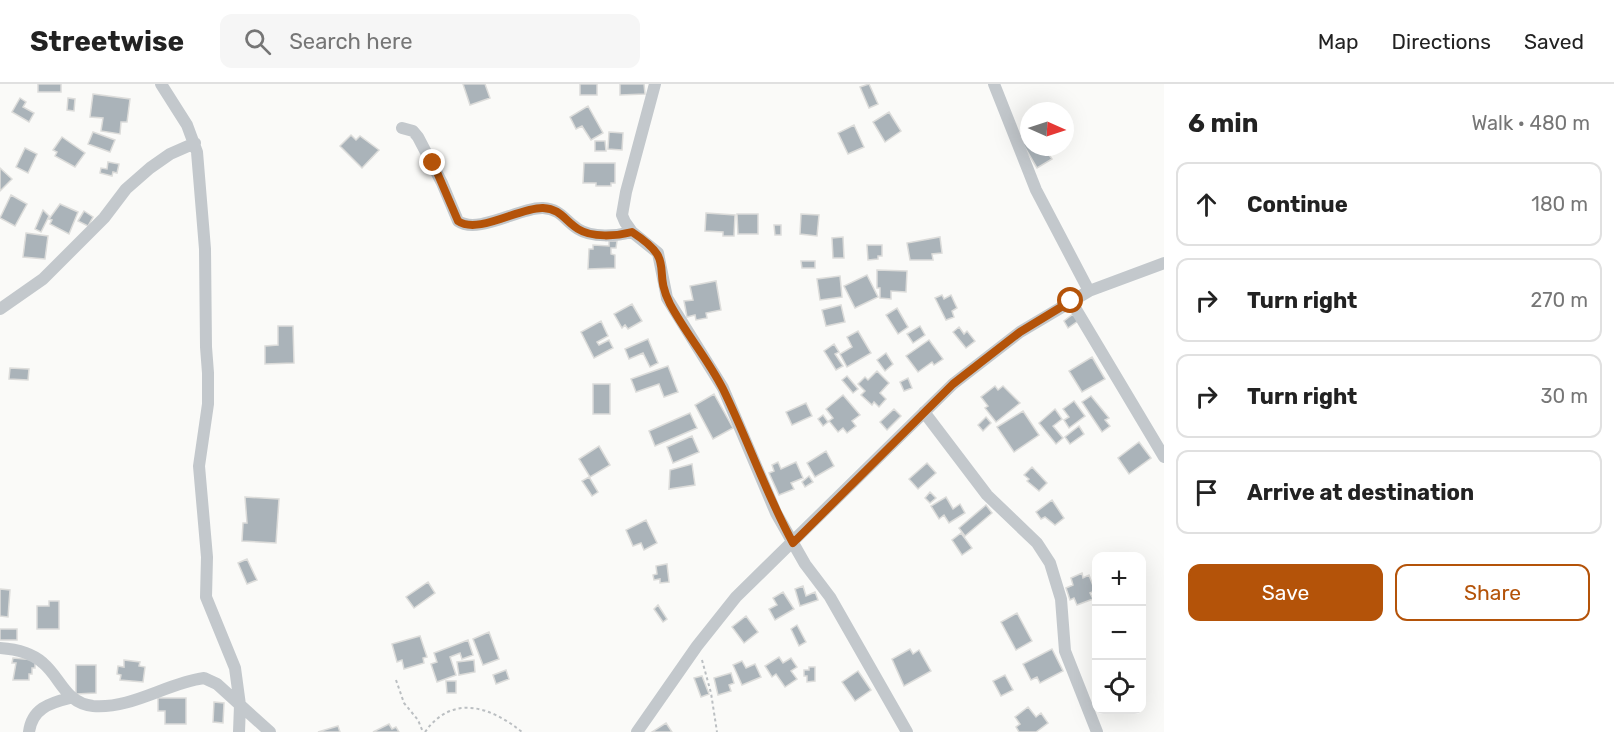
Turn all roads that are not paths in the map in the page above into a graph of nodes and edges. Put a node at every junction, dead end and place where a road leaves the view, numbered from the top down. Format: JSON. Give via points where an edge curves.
{"nodes":[{"id":1,"x":161,"y":84,"type":"edge"},
{"id":2,"x":656,"y":84,"type":"edge"},
{"id":3,"x":994,"y":84,"type":"edge"},
{"id":4,"x":402,"y":128,"type":"dead end"},
{"id":5,"x":195,"y":143,"type":"junction"},
{"id":6,"x":632,"y":232,"type":"junction"},
{"id":7,"x":1164,"y":262,"type":"edge"},
{"id":8,"x":1089,"y":291,"type":"junction"},
{"id":9,"x":1071,"y":301,"type":"junction"},
{"id":10,"x":0,"y":309,"type":"edge"},
{"id":11,"x":924,"y":412,"type":"junction"},
{"id":12,"x":1164,"y":457,"type":"edge"},
{"id":13,"x":793,"y":543,"type":"junction"},
{"id":14,"x":0,"y":648,"type":"edge"},
{"id":15,"x":70,"y":698,"type":"junction"},
{"id":16,"x":240,"y":705,"type":"junction"},
{"id":17,"x":29,"y":732,"type":"edge"},
{"id":18,"x":239,"y":732,"type":"edge"},
{"id":19,"x":270,"y":732,"type":"edge"},
{"id":20,"x":637,"y":732,"type":"edge"},
{"id":21,"x":907,"y":732,"type":"edge"},
{"id":22,"x":1096,"y":732,"type":"edge"}],
"edges":[{"from":1,"to":5,"type":"street"},
{"from":2,"to":6,"type":"street","via":[[622,215]]},
{"from":3,"to":8,"type":"street","via":[[1032,182]]},
{"from":4,"to":6,"type":"street","via":[[418,137],[462,224],[485,223],[549,208],[582,231],[616,235]]},
{"from":5,"to":10,"type":"street","via":[[150,168],[43,279]]},
{"from":5,"to":16,"type":"street","via":[[206,275],[208,388],[199,466],[207,557],[206,597],[232,657]]},
{"from":6,"to":13,"type":"street","via":[[658,253],[667,298],[723,388],[776,513]]},
{"from":7,"to":8,"type":"street"},
{"from":8,"to":9,"type":"street"},
{"from":9,"to":11,"type":"street","via":[[1020,332]]},
{"from":9,"to":12,"type":"street"},
{"from":11,"to":13,"type":"street"},
{"from":11,"to":22,"type":"street","via":[[987,495],[1036,543],[1050,563],[1061,599],[1065,651]]},
{"from":13,"to":20,"type":"street","via":[[736,597]]},
{"from":13,"to":21,"type":"street","via":[[830,597]]},
{"from":14,"to":15,"type":"street","via":[[41,661]]},
{"from":15,"to":16,"type":"street","via":[[92,706],[115,704],[204,678]]},
{"from":15,"to":17,"type":"street","via":[[45,705],[35,714]]},
{"from":16,"to":18,"type":"street"},
{"from":16,"to":19,"type":"street"}]}
